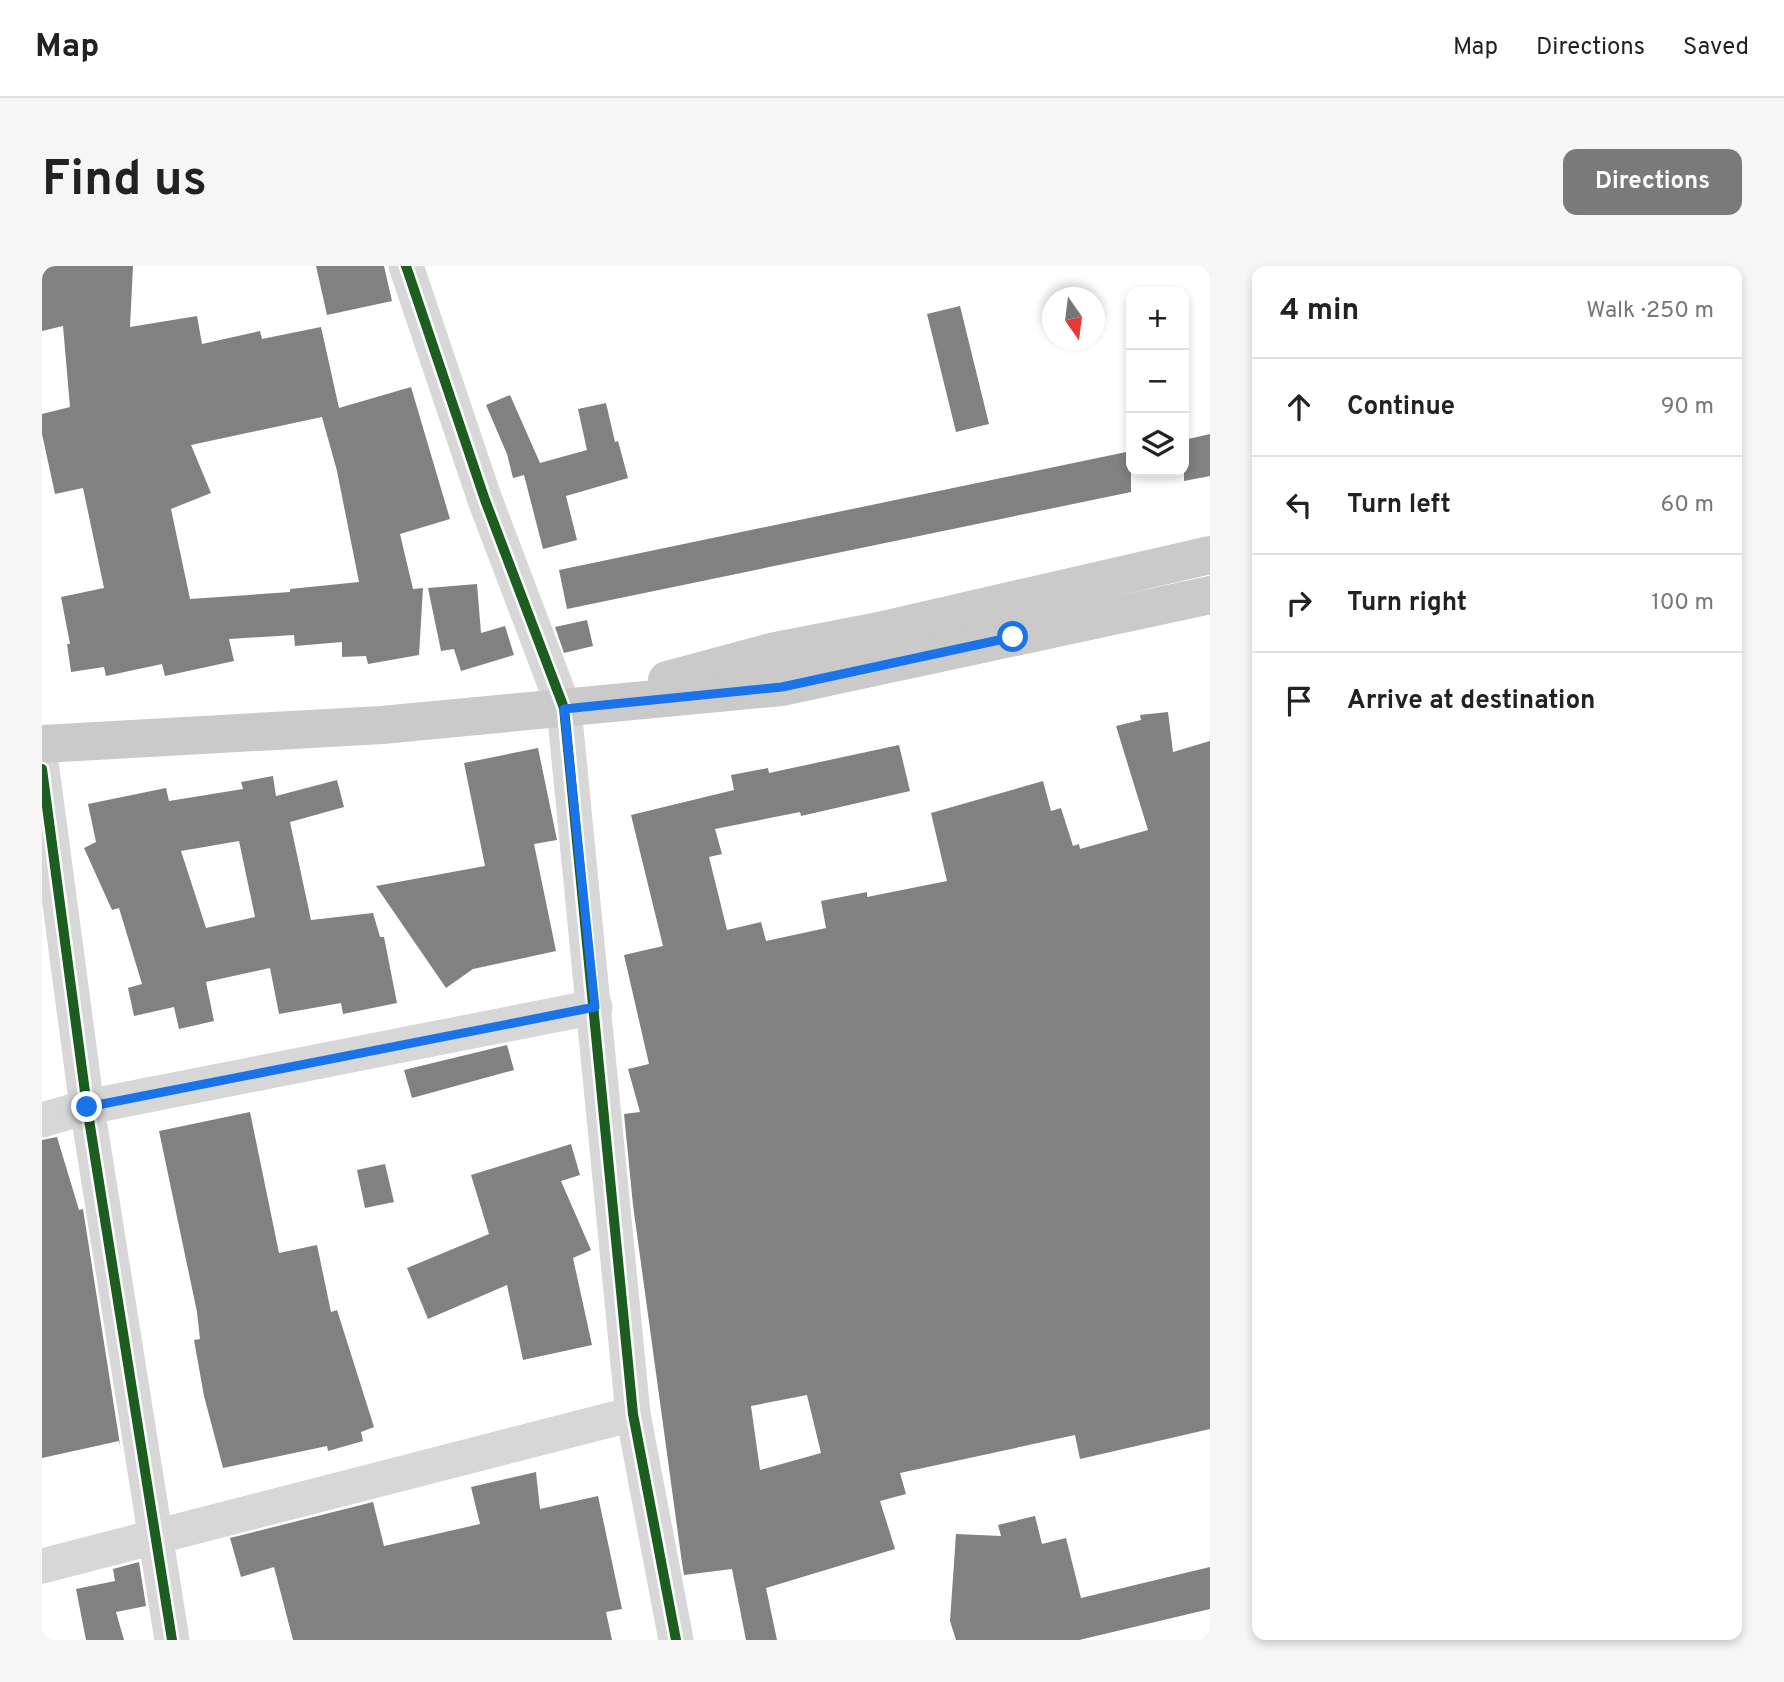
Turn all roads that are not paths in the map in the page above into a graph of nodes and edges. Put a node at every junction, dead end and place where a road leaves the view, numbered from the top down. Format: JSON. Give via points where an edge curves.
{"nodes":[{"id":1,"x":406,"y":266,"type":"edge"},
{"id":2,"x":1210,"y":555,"type":"edge"},
{"id":3,"x":1210,"y":595,"type":"edge"},
{"id":4,"x":564,"y":709,"type":"junction"},
{"id":5,"x":42,"y":744,"type":"edge"},
{"id":6,"x":42,"y":769,"type":"edge"},
{"id":7,"x":595,"y":1007,"type":"junction"},
{"id":8,"x":87,"y":1107,"type":"junction"},
{"id":9,"x":42,"y":1120,"type":"edge"},
{"id":10,"x":633,"y":1414,"type":"junction"},
{"id":11,"x":157,"y":1538,"type":"junction"},
{"id":12,"x":42,"y":1566,"type":"edge"},
{"id":13,"x":172,"y":1640,"type":"edge"},
{"id":14,"x":676,"y":1640,"type":"edge"}],
"edges":[{"from":1,"to":4,"type":"street","via":[[485,500]]},
{"from":2,"to":4,"type":"main road","via":[[771,652]]},
{"from":3,"to":4,"type":"main road","via":[[782,687]]},
{"from":4,"to":5,"type":"main road","via":[[244,735]]},
{"from":4,"to":7,"type":"street"},
{"from":6,"to":8,"type":"street"},
{"from":7,"to":8,"type":"street"},
{"from":7,"to":10,"type":"street"},
{"from":8,"to":9,"type":"street"},
{"from":8,"to":11,"type":"street"},
{"from":10,"to":11,"type":"street"},
{"from":10,"to":14,"type":"street"},
{"from":11,"to":12,"type":"street"},
{"from":11,"to":13,"type":"street"}]}
